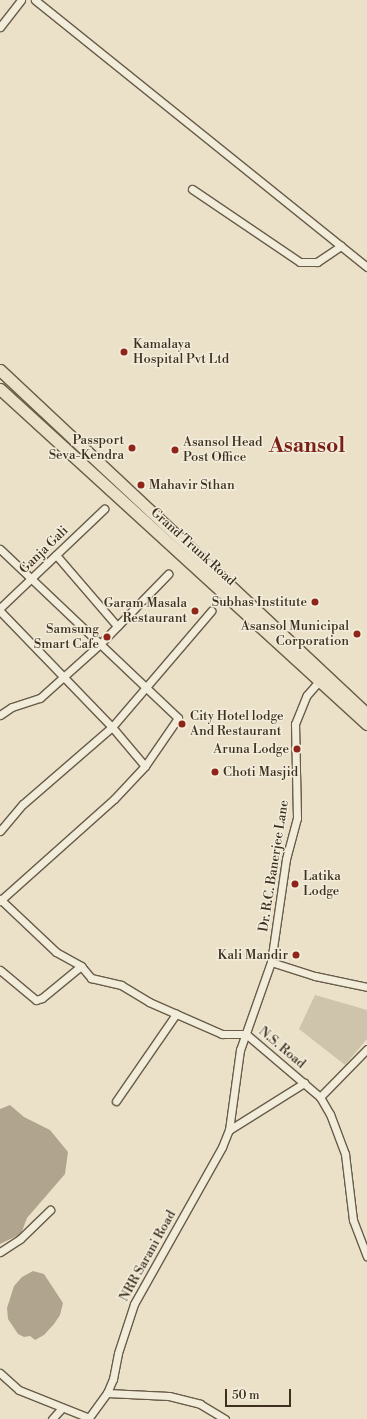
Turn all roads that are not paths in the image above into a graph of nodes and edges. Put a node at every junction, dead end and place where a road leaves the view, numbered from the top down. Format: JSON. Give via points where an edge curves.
{"nodes":[{"id":1,"x":21,"y":0,"type":"edge"},
{"id":2,"x":35,"y":0,"type":"edge"},
{"id":3,"x":0,"y":27,"type":"edge"},
{"id":4,"x":192,"y":189,"type":"dead end"},
{"id":5,"x":341,"y":246,"type":"junction"},
{"id":6,"x":367,"y":266,"type":"edge"},
{"id":7,"x":0,"y":370,"type":"edge"},
{"id":8,"x":0,"y":389,"type":"edge"},
{"id":9,"x":104,"y":509,"type":"dead end"},
{"id":10,"x":0,"y":549,"type":"edge"},
{"id":11,"x":56,"y":555,"type":"junction"},
{"id":12,"x":168,"y":574,"type":"dead end"},
{"id":13,"x":31,"y":578,"type":"junction"},
{"id":14,"x":0,"y":610,"type":"edge"},
{"id":15,"x":211,"y":611,"type":"dead end"},
{"id":16,"x":117,"y":626,"type":"junction"},
{"id":17,"x":100,"y":644,"type":"junction"},
{"id":18,"x":62,"y":675,"type":"junction"},
{"id":19,"x":319,"y":681,"type":"junction"},
{"id":20,"x":146,"y":688,"type":"junction"},
{"id":21,"x":364,"y":712,"type":"edge"},
{"id":22,"x":0,"y":714,"type":"edge"},
{"id":23,"x":367,"y":724,"type":"edge"},
{"id":24,"x":112,"y":727,"type":"junction"},
{"id":25,"x":145,"y":766,"type":"junction"},
{"id":26,"x":0,"y":832,"type":"edge"},
{"id":27,"x":0,"y":900,"type":"edge"},
{"id":28,"x":271,"y":962,"type":"junction"},
{"id":29,"x":81,"y":966,"type":"junction"},
{"id":30,"x":0,"y":970,"type":"edge"},
{"id":31,"x":367,"y":987,"type":"edge"},
{"id":32,"x":176,"y":1014,"type":"junction"},
{"id":33,"x":246,"y":1034,"type":"junction"},
{"id":34,"x":367,"y":1049,"type":"edge"},
{"id":35,"x":304,"y":1083,"type":"junction"},
{"id":36,"x":320,"y":1097,"type":"junction"},
{"id":37,"x":116,"y":1101,"type":"dead end"},
{"id":38,"x":229,"y":1130,"type":"junction"},
{"id":39,"x":50,"y":1210,"type":"dead end"},
{"id":40,"x":0,"y":1252,"type":"edge"},
{"id":41,"x":366,"y":1252,"type":"edge"},
{"id":42,"x":0,"y":1372,"type":"edge"},
{"id":43,"x":107,"y":1393,"type":"junction"},
{"id":44,"x":62,"y":1408,"type":"junction"},
{"id":45,"x":88,"y":1418,"type":"edge"},
{"id":46,"x":222,"y":1418,"type":"edge"},
{"id":47,"x":52,"y":1419,"type":"edge"}],
"edges":[{"from":1,"to":3,"type":"street"},
{"from":2,"to":5,"type":"street"},
{"from":4,"to":5,"type":"street","via":[[300,262],[317,262]]},
{"from":5,"to":6,"type":"street"},
{"from":7,"to":21,"type":"main road"},
{"from":8,"to":19,"type":"main road","name":"Grand Trunk Road"},
{"from":9,"to":11,"type":"street","name":"Ganja Gali"},
{"from":10,"to":13,"type":"street"},
{"from":11,"to":13,"type":"street","name":"Ganja Gali"},
{"from":11,"to":16,"type":"street"},
{"from":12,"to":16,"type":"street"},
{"from":13,"to":14,"type":"street","name":"Ganja Gali"},
{"from":13,"to":17,"type":"street"},
{"from":14,"to":18,"type":"street"},
{"from":15,"to":20,"type":"street"},
{"from":16,"to":17,"type":"street"},
{"from":17,"to":18,"type":"street"},
{"from":17,"to":20,"type":"street"},
{"from":18,"to":22,"type":"street","via":[[40,698],[12,707]]},
{"from":18,"to":24,"type":"street"},
{"from":19,"to":21,"type":"main road","name":"Grand Trunk Road"},
{"from":19,"to":28,"type":"street","name":"Dr. R.C. Banerjee Lane","via":[[307,695],[295,724],[294,757],[298,808],[285,864]]},
{"from":20,"to":24,"type":"street"},
{"from":20,"to":25,"type":"street","via":[[178,718]]},
{"from":21,"to":23,"type":"main road","name":"Grand Trunk Road"},
{"from":24,"to":25,"type":"street"},
{"from":24,"to":26,"type":"street","via":[[23,804]]},
{"from":25,"to":27,"type":"street","via":[[114,799]]},
{"from":27,"to":29,"type":"street","name":"N.S. Road","via":[[56,952]]},
{"from":28,"to":31,"type":"street","via":[[315,976]]},
{"from":28,"to":33,"type":"street","name":"Dr. R.C. Banerjee Lane"},
{"from":29,"to":30,"type":"street","via":[[42,998],[36,1000]]},
{"from":29,"to":32,"type":"street","name":"N.S. Road","via":[[91,978],[121,985]]},
{"from":32,"to":33,"type":"street","name":"N.S. Road","via":[[222,1034]]},
{"from":32,"to":37,"type":"street"},
{"from":33,"to":35,"type":"street","name":"N.S. Road"},
{"from":33,"to":38,"type":"street","name":"NRR Sarani Road","via":[[235,1079]]},
{"from":34,"to":36,"type":"street"},
{"from":35,"to":36,"type":"street","name":"N.S. Road"},
{"from":35,"to":38,"type":"street"},
{"from":36,"to":41,"type":"street","name":"N.S. Road","via":[[345,1154],[353,1220]]},
{"from":38,"to":43,"type":"street","name":"NRR Sarani Road","via":[[222,1147],[134,1304],[120,1346],[114,1379]]},
{"from":39,"to":40,"type":"street","via":[[20,1239]]},
{"from":42,"to":44,"type":"street","via":[[19,1390]]},
{"from":43,"to":45,"type":"street","name":"NRR Sarani Road"},
{"from":43,"to":46,"type":"street","via":[[169,1396],[200,1404]]},
{"from":44,"to":45,"type":"street"},
{"from":44,"to":47,"type":"street"}]}
